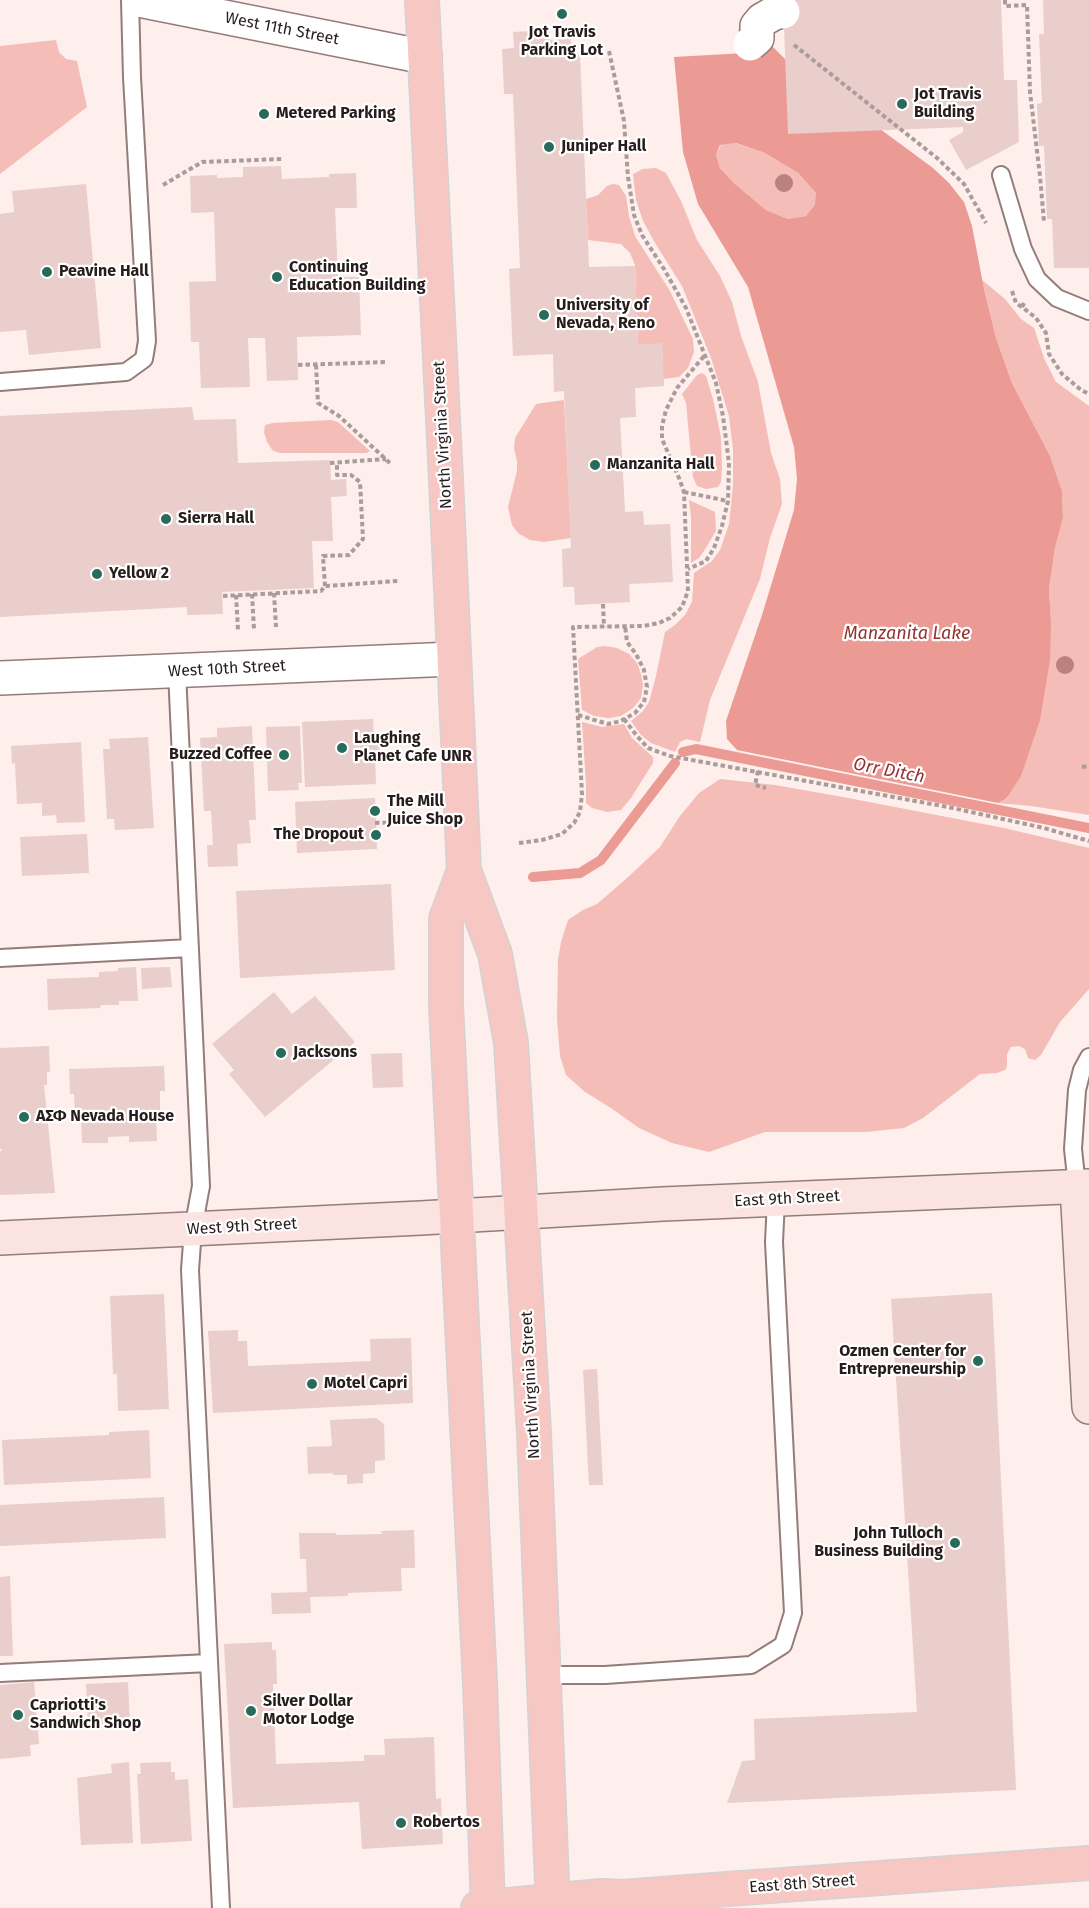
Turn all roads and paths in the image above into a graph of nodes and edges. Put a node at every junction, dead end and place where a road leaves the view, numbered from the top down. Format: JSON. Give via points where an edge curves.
{"nodes":[{"id":1,"x":130,"y":0,"type":"edge"},
{"id":2,"x":139,"y":0,"type":"edge"},
{"id":3,"x":422,"y":0,"type":"edge"},
{"id":4,"x":1005,"y":0,"type":"edge"},
{"id":5,"x":783,"y":12,"type":"dead end"},
{"id":6,"x":750,"y":44,"type":"dead end"},
{"id":7,"x":793,"y":44,"type":"dead end"},
{"id":8,"x":609,"y":51,"type":"dead end"},
{"id":9,"x":425,"y":57,"type":"junction"},
{"id":10,"x":283,"y":159,"type":"dead end"},
{"id":11,"x":1000,"y":175,"type":"dead end"},
{"id":12,"x":163,"y":186,"type":"dead end"},
{"id":13,"x":987,"y":224,"type":"dead end"},
{"id":14,"x":1044,"y":230,"type":"dead end"},
{"id":15,"x":1036,"y":279,"type":"junction"},
{"id":16,"x":1010,"y":287,"type":"dead end"},
{"id":17,"x":1022,"y":308,"type":"junction"},
{"id":18,"x":1089,"y":311,"type":"edge"},
{"id":19,"x":705,"y":355,"type":"junction"},
{"id":20,"x":385,"y":362,"type":"dead end"},
{"id":21,"x":298,"y":365,"type":"dead end"},
{"id":22,"x":316,"y":365,"type":"junction"},
{"id":23,"x":0,"y":382,"type":"edge"},
{"id":24,"x":1089,"y":394,"type":"edge"},
{"id":25,"x":386,"y":459,"type":"junction"},
{"id":26,"x":330,"y":463,"type":"dead end"},
{"id":27,"x":337,"y":463,"type":"junction"},
{"id":28,"x":391,"y":464,"type":"dead end"},
{"id":29,"x":684,"y":492,"type":"junction"},
{"id":30,"x":728,"y":501,"type":"junction"},
{"id":31,"x":688,"y":569,"type":"junction"},
{"id":32,"x":398,"y":581,"type":"dead end"},
{"id":33,"x":325,"y":586,"type":"junction"},
{"id":34,"x":274,"y":593,"type":"junction"},
{"id":35,"x":252,"y":594,"type":"junction"},
{"id":36,"x":236,"y":595,"type":"junction"},
{"id":37,"x":222,"y":596,"type":"dead end"},
{"id":38,"x":603,"y":604,"type":"dead end"},
{"id":39,"x":625,"y":626,"type":"junction"},
{"id":40,"x":276,"y":627,"type":"dead end"},
{"id":41,"x":604,"y":627,"type":"junction"},
{"id":42,"x":254,"y":629,"type":"dead end"},
{"id":43,"x":238,"y":630,"type":"dead end"},
{"id":44,"x":453,"y":659,"type":"junction"},
{"id":45,"x":177,"y":672,"type":"junction"},
{"id":46,"x":0,"y":678,"type":"edge"},
{"id":47,"x":578,"y":715,"type":"junction"},
{"id":48,"x":624,"y":719,"type":"junction"},
{"id":49,"x":1089,"y":766,"type":"edge"},
{"id":50,"x":1082,"y":767,"type":"dead end"},
{"id":51,"x":758,"y":771,"type":"junction"},
{"id":52,"x":766,"y":788,"type":"dead end"},
{"id":53,"x":408,"y":822,"type":"dead end"},
{"id":54,"x":375,"y":823,"type":"dead end"},
{"id":55,"x":1089,"y":841,"type":"edge"},
{"id":56,"x":519,"y":843,"type":"dead end"},
{"id":57,"x":464,"y":870,"type":"junction"},
{"id":58,"x":190,"y":948,"type":"junction"},
{"id":59,"x":0,"y":958,"type":"edge"},
{"id":60,"x":1089,"y":1057,"type":"edge"},
{"id":61,"x":1083,"y":1186,"type":"edge"},
{"id":62,"x":776,"y":1200,"type":"junction"},
{"id":63,"x":521,"y":1212,"type":"junction"},
{"id":64,"x":471,"y":1215,"type":"junction"},
{"id":65,"x":193,"y":1229,"type":"junction"},
{"id":66,"x":0,"y":1238,"type":"edge"},
{"id":67,"x":1089,"y":1407,"type":"edge"},
{"id":68,"x":209,"y":1664,"type":"junction"},
{"id":69,"x":0,"y":1673,"type":"edge"},
{"id":70,"x":544,"y":1675,"type":"junction"},
{"id":71,"x":1089,"y":1863,"type":"edge"},
{"id":72,"x":553,"y":1905,"type":"edge"},
{"id":73,"x":492,"y":1907,"type":"edge"},
{"id":74,"x":222,"y":1908,"type":"edge"}],
"edges":[{"from":1,"to":23,"type":"lane","via":[[147,341],[144,359],[126,372]]},
{"from":2,"to":9,"type":"street","name":"West 11th Street"},
{"from":3,"to":9,"type":"main road","name":"North Virginia Street"},
{"from":4,"to":14,"type":"path","via":[[1005,6],[1027,5],[1030,92]]},
{"from":5,"to":6,"type":"street","bridge":true,"via":[[762,20],[757,26],[757,38]]},
{"from":7,"to":13,"type":"path","via":[[964,184]]},
{"from":8,"to":19,"type":"path","via":[[624,121],[634,215],[686,308]]},
{"from":9,"to":44,"type":"main road","name":"North Virginia Street"},
{"from":10,"to":12,"type":"path","via":[[202,162]]},
{"from":11,"to":15,"type":"lane"},
{"from":15,"to":17,"type":"path"},
{"from":15,"to":18,"type":"lane","via":[[1057,298]]},
{"from":16,"to":17,"type":"path"},
{"from":17,"to":24,"type":"path","via":[[1036,318],[1046,333],[1049,354],[1062,375]]},
{"from":19,"to":29,"type":"path","via":[[677,388],[662,426],[662,439]]},
{"from":19,"to":30,"type":"path","via":[[723,416],[729,463]]},
{"from":20,"to":22,"type":"path"},
{"from":21,"to":22,"type":"path"},
{"from":22,"to":25,"type":"path","via":[[318,403],[339,416]]},
{"from":25,"to":27,"type":"path"},
{"from":25,"to":28,"type":"path"},
{"from":26,"to":27,"type":"path"},
{"from":27,"to":33,"type":"path","via":[[337,475],[351,475],[360,482],[363,539],[349,555],[323,556]]},
{"from":29,"to":30,"type":"path"},
{"from":29,"to":31,"type":"path"},
{"from":30,"to":31,"type":"path","via":[[714,548],[706,561]]},
{"from":31,"to":39,"type":"path","via":[[688,591],[682,606],[670,618]]},
{"from":32,"to":33,"type":"path"},
{"from":33,"to":34,"type":"path","via":[[321,591]]},
{"from":34,"to":35,"type":"path"},
{"from":34,"to":40,"type":"path"},
{"from":35,"to":36,"type":"path"},
{"from":35,"to":42,"type":"path"},
{"from":36,"to":37,"type":"path"},
{"from":36,"to":43,"type":"path"},
{"from":38,"to":41,"type":"path"},
{"from":39,"to":41,"type":"path"},
{"from":39,"to":48,"type":"path","via":[[627,642],[644,670],[647,687],[644,702]]},
{"from":41,"to":47,"type":"path","via":[[573,627]]},
{"from":44,"to":45,"type":"street","name":"West 10th Street"},
{"from":44,"to":57,"type":"main road","name":"North Virginia Street"},
{"from":45,"to":46,"type":"street","name":"West 10th Street"},
{"from":45,"to":58,"type":"lane"},
{"from":47,"to":48,"type":"path","via":[[608,724]]},
{"from":47,"to":56,"type":"path","via":[[580,812],[562,834]]},
{"from":48,"to":51,"type":"path","via":[[648,748]]},
{"from":49,"to":50,"type":"path"},
{"from":51,"to":52,"type":"path","via":[[755,785]]},
{"from":51,"to":55,"type":"path","via":[[948,807]]},
{"from":53,"to":54,"type":"path"},
{"from":57,"to":63,"type":"main road","name":"North Virginia Street","via":[[495,954],[511,1043]]},
{"from":57,"to":64,"type":"main road","name":"North Virginia Street","via":[[446,919],[446,1005]]},
{"from":58,"to":59,"type":"lane"},
{"from":58,"to":65,"type":"lane","via":[[201,1186]]},
{"from":60,"to":61,"type":"lane","via":[[1077,1090],[1074,1149]]},
{"from":61,"to":62,"type":"street","name":"East 9th Street"},
{"from":61,"to":67,"type":"street"},
{"from":62,"to":63,"type":"street","name":"East 9th Street"},
{"from":62,"to":70,"type":"lane","via":[[774,1242],[793,1613],[783,1645],[751,1665]]},
{"from":63,"to":64,"type":"street","name":"East 9th Street"},
{"from":63,"to":70,"type":"main road","name":"North Virginia Street"},
{"from":64,"to":65,"type":"street","name":"West 9th Street"},
{"from":64,"to":73,"type":"main road","name":"North Virginia Street","via":[[480,1683]]},
{"from":65,"to":66,"type":"street","name":"West 9th Street"},
{"from":65,"to":68,"type":"lane","via":[[190,1270]]},
{"from":68,"to":69,"type":"lane"},
{"from":68,"to":74,"type":"lane"},
{"from":70,"to":72,"type":"main road","name":"North Virginia Street"},
{"from":71,"to":72,"type":"main road","name":"East 8th Street","via":[[601,1896]]},
{"from":72,"to":73,"type":"main road","name":"East 8th Street"}]}
